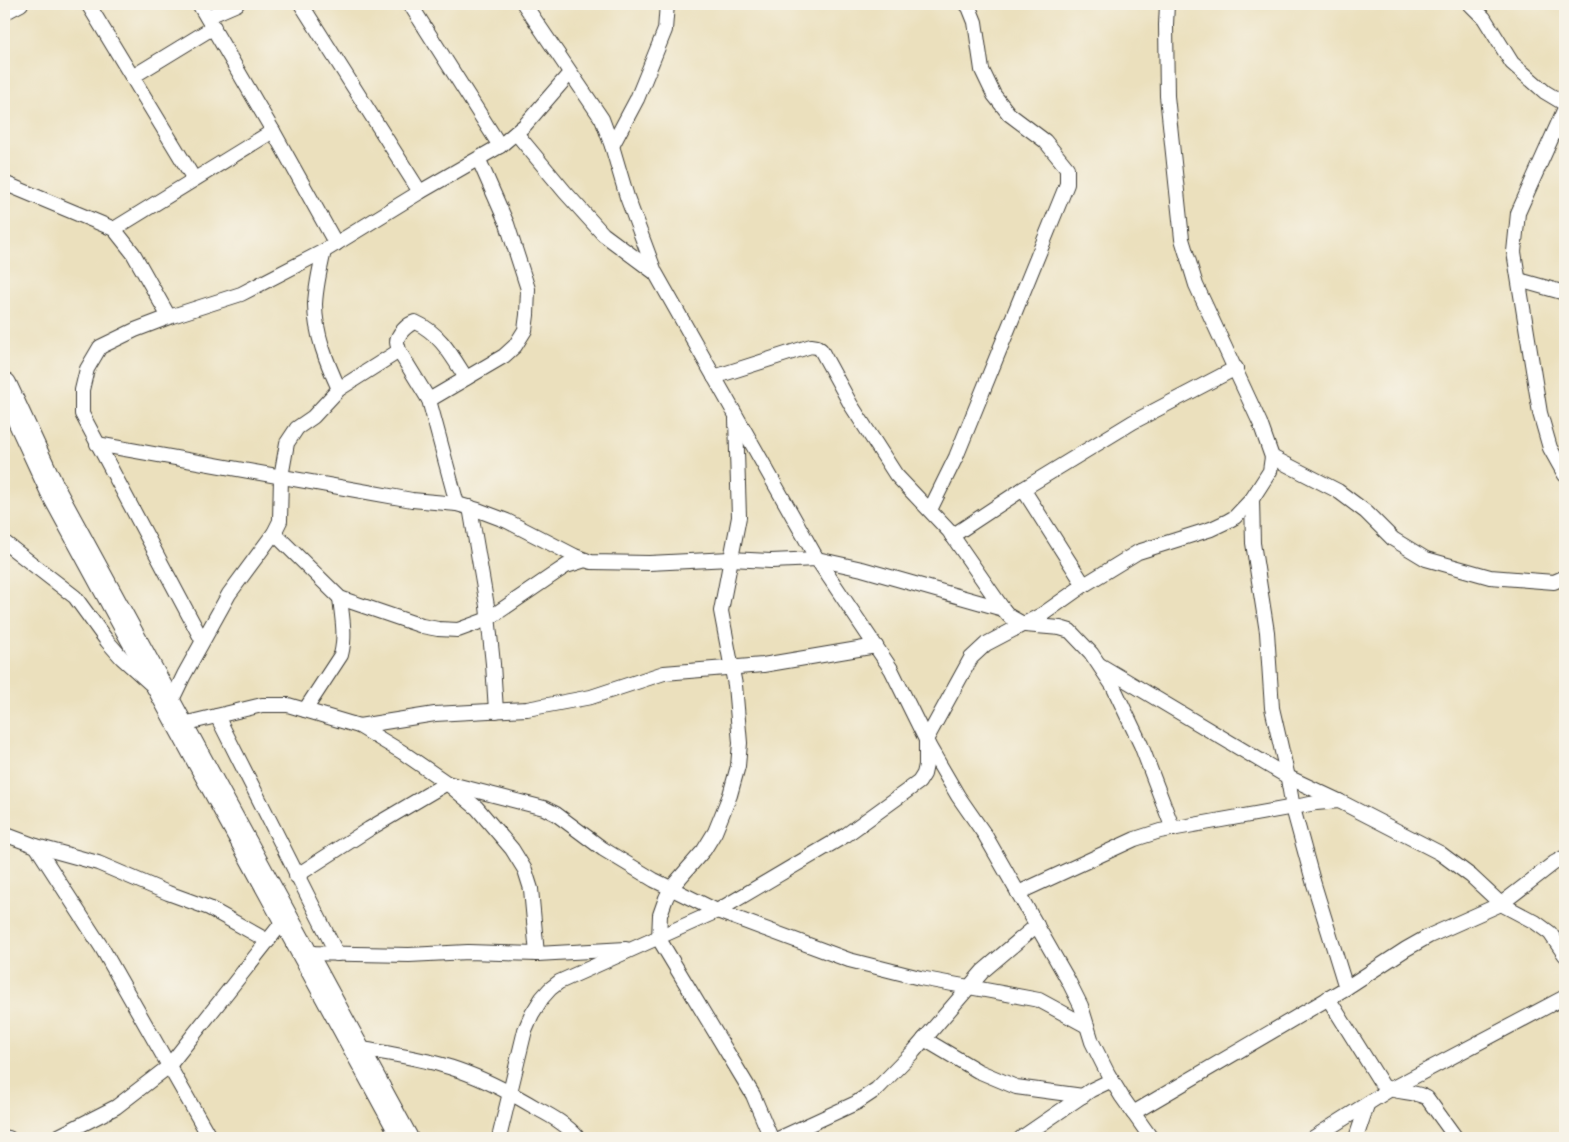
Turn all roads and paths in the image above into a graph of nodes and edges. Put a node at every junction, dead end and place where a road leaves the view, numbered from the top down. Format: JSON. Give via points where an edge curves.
{"nodes":[{"id":1,"x":21,"y":4,"type":"edge"},
{"id":2,"x":88,"y":4,"type":"edge"},
{"id":3,"x":199,"y":4,"type":"edge"},
{"id":4,"x":237,"y":4,"type":"edge"},
{"id":5,"x":301,"y":4,"type":"edge"},
{"id":6,"x":410,"y":4,"type":"edge"},
{"id":7,"x":524,"y":4,"type":"edge"},
{"id":8,"x":667,"y":4,"type":"edge"},
{"id":9,"x":966,"y":4,"type":"edge"},
{"id":10,"x":1167,"y":4,"type":"edge"},
{"id":11,"x":1470,"y":4,"type":"edge"},
{"id":12,"x":4,"y":13,"type":"edge"},
{"id":13,"x":210,"y":22,"type":"junction"},
{"id":14,"x":570,"y":72,"type":"junction"},
{"id":15,"x":132,"y":77,"type":"junction"},
{"id":16,"x":1565,"y":104,"type":"edge"},
{"id":17,"x":1565,"y":108,"type":"edge"},
{"id":18,"x":273,"y":131,"type":"junction"},
{"id":19,"x":516,"y":133,"type":"junction"},
{"id":20,"x":500,"y":146,"type":"junction"},
{"id":21,"x":612,"y":146,"type":"junction"},
{"id":22,"x":479,"y":160,"type":"junction"},
{"id":23,"x":194,"y":179,"type":"junction"},
{"id":24,"x":4,"y":183,"type":"edge"},
{"id":25,"x":420,"y":192,"type":"junction"},
{"id":26,"x":114,"y":229,"type":"junction"},
{"id":27,"x":330,"y":247,"type":"junction"},
{"id":28,"x":655,"y":272,"type":"junction"},
{"id":29,"x":1519,"y":280,"type":"junction"},
{"id":30,"x":1565,"y":292,"type":"edge"},
{"id":31,"x":169,"y":317,"type":"junction"},
{"id":32,"x":399,"y":351,"type":"junction"},
{"id":33,"x":1236,"y":368,"type":"junction"},
{"id":34,"x":714,"y":377,"type":"junction"},
{"id":35,"x":466,"y":378,"type":"junction"},
{"id":36,"x":4,"y":385,"type":"edge"},
{"id":37,"x":339,"y":389,"type":"junction"},
{"id":38,"x":429,"y":400,"type":"junction"},
{"id":39,"x":736,"y":416,"type":"junction"},
{"id":40,"x":97,"y":444,"type":"junction"},
{"id":41,"x":1272,"y":457,"type":"junction"},
{"id":42,"x":1565,"y":475,"type":"edge"},
{"id":43,"x":281,"y":477,"type":"junction"},
{"id":44,"x":1022,"y":489,"type":"junction"},
{"id":45,"x":1252,"y":499,"type":"junction"},
{"id":46,"x":463,"y":506,"type":"junction"},
{"id":47,"x":930,"y":510,"type":"junction"},
{"id":48,"x":274,"y":533,"type":"junction"},
{"id":49,"x":952,"y":536,"type":"junction"},
{"id":50,"x":4,"y":542,"type":"edge"},
{"id":51,"x":730,"y":559,"type":"junction"},
{"id":52,"x":817,"y":559,"type":"junction"},
{"id":53,"x":585,"y":560,"type":"junction"},
{"id":54,"x":1565,"y":578,"type":"edge"},
{"id":55,"x":1084,"y":585,"type":"junction"},
{"id":56,"x":340,"y":598,"type":"junction"},
{"id":57,"x":1003,"y":609,"type":"junction"},
{"id":58,"x":488,"y":619,"type":"junction"},
{"id":59,"x":1025,"y":624,"type":"junction"},
{"id":60,"x":202,"y":640,"type":"junction"},
{"id":61,"x":876,"y":646,"type":"junction"},
{"id":62,"x":1098,"y":663,"type":"junction"},
{"id":63,"x":732,"y":669,"type":"junction"},
{"id":64,"x":170,"y":708,"type":"junction"},
{"id":65,"x":305,"y":710,"type":"junction"},
{"id":66,"x":496,"y":711,"type":"junction"},
{"id":67,"x":217,"y":716,"type":"junction"},
{"id":68,"x":359,"y":726,"type":"junction"},
{"id":69,"x":926,"y":740,"type":"junction"},
{"id":70,"x":1288,"y":777,"type":"junction"},
{"id":71,"x":447,"y":783,"type":"junction"},
{"id":72,"x":1339,"y":801,"type":"junction"},
{"id":73,"x":1293,"y":808,"type":"junction"},
{"id":74,"x":1173,"y":828,"type":"junction"},
{"id":75,"x":4,"y":834,"type":"edge"},
{"id":76,"x":36,"y":846,"type":"junction"},
{"id":77,"x":1565,"y":857,"type":"edge"},
{"id":78,"x":296,"y":876,"type":"junction"},
{"id":79,"x":671,"y":888,"type":"junction"},
{"id":80,"x":1018,"y":893,"type":"junction"},
{"id":81,"x":1501,"y":904,"type":"junction"},
{"id":82,"x":717,"y":911,"type":"junction"},
{"id":83,"x":285,"y":919,"type":"junction"},
{"id":84,"x":1036,"y":925,"type":"junction"},
{"id":85,"x":659,"y":938,"type":"junction"},
{"id":86,"x":268,"y":941,"type":"junction"},
{"id":87,"x":636,"y":949,"type":"junction"},
{"id":88,"x":304,"y":953,"type":"junction"},
{"id":89,"x":337,"y":954,"type":"junction"},
{"id":90,"x":537,"y":954,"type":"junction"},
{"id":91,"x":1565,"y":955,"type":"edge"},
{"id":92,"x":969,"y":986,"type":"junction"},
{"id":93,"x":1346,"y":988,"type":"junction"},
{"id":94,"x":1565,"y":997,"type":"edge"},
{"id":95,"x":1328,"y":998,"type":"junction"},
{"id":96,"x":1087,"y":1026,"type":"junction"},
{"id":97,"x":924,"y":1039,"type":"junction"},
{"id":98,"x":356,"y":1048,"type":"junction"},
{"id":99,"x":168,"y":1067,"type":"junction"},
{"id":100,"x":1112,"y":1080,"type":"junction"},
{"id":101,"x":1390,"y":1090,"type":"junction"},
{"id":102,"x":510,"y":1092,"type":"junction"},
{"id":103,"x":1083,"y":1096,"type":"junction"},
{"id":104,"x":1367,"y":1105,"type":"junction"},
{"id":105,"x":1133,"y":1113,"type":"junction"},
{"id":106,"x":4,"y":1137,"type":"edge"},
{"id":107,"x":9,"y":1138,"type":"edge"},
{"id":108,"x":55,"y":1138,"type":"edge"},
{"id":109,"x":210,"y":1138,"type":"edge"},
{"id":110,"x":405,"y":1138,"type":"edge"},
{"id":111,"x":499,"y":1138,"type":"edge"},
{"id":112,"x":578,"y":1138,"type":"edge"},
{"id":113,"x":771,"y":1138,"type":"edge"},
{"id":114,"x":780,"y":1138,"type":"edge"},
{"id":115,"x":1021,"y":1138,"type":"edge"},
{"id":116,"x":1151,"y":1138,"type":"edge"},
{"id":117,"x":1313,"y":1138,"type":"edge"},
{"id":118,"x":1356,"y":1138,"type":"edge"},
{"id":119,"x":1456,"y":1138,"type":"edge"}],
"edges":[{"from":1,"to":12,"type":"street"},
{"from":2,"to":15,"type":"street"},
{"from":3,"to":13,"type":"street"},
{"from":4,"to":13,"type":"street"},
{"from":5,"to":25,"type":"street"},
{"from":6,"to":20,"type":"street"},
{"from":7,"to":14,"type":"street"},
{"from":8,"to":21,"type":"street","via":[[665,30],[637,99]]},
{"from":9,"to":47,"type":"street","via":[[975,22],[982,70],[994,95],[1009,114],[1045,141],[1067,168],[1067,184],[959,449]]},
{"from":10,"to":33,"type":"street","via":[[1167,96],[1182,239],[1196,285]]},
{"from":11,"to":16,"type":"street","via":[[1484,18],[1512,63],[1545,92]]},
{"from":13,"to":15,"type":"street"},
{"from":13,"to":18,"type":"street"},
{"from":14,"to":19,"type":"street"},
{"from":14,"to":21,"type":"street","via":[[602,119]]},
{"from":15,"to":23,"type":"street"},
{"from":17,"to":29,"type":"street","via":[[1518,213],[1514,252]]},
{"from":18,"to":23,"type":"street"},
{"from":18,"to":27,"type":"street"},
{"from":19,"to":20,"type":"street"},
{"from":19,"to":28,"type":"street","via":[[603,234]]},
{"from":20,"to":22,"type":"street"},
{"from":21,"to":28,"type":"street"},
{"from":22,"to":25,"type":"street"},
{"from":22,"to":35,"type":"street","via":[[507,224],[528,289],[527,315],[524,330],[515,346]]},
{"from":23,"to":26,"type":"street"},
{"from":24,"to":26,"type":"street"},
{"from":25,"to":27,"type":"street"},
{"from":26,"to":31,"type":"street"},
{"from":27,"to":31,"type":"street","via":[[241,294]]},
{"from":27,"to":37,"type":"street","via":[[317,282],[318,331]]},
{"from":28,"to":34,"type":"street"},
{"from":29,"to":30,"type":"street"},
{"from":29,"to":42,"type":"street","via":[[1540,413],[1550,448]]},
{"from":31,"to":40,"type":"street","via":[[100,347],[93,356],[82,390],[82,414]]},
{"from":32,"to":35,"type":"street","via":[[399,337],[410,323],[415,322],[440,339]]},
{"from":32,"to":37,"type":"street"},
{"from":32,"to":38,"type":"street"},
{"from":33,"to":41,"type":"street"},
{"from":33,"to":44,"type":"street","via":[[1133,422]]},
{"from":34,"to":39,"type":"street"},
{"from":34,"to":47,"type":"street","via":[[811,346],[817,347],[825,354],[852,405],[896,475]]},
{"from":35,"to":38,"type":"street"},
{"from":36,"to":64,"type":"highway","via":[[54,492]]},
{"from":37,"to":43,"type":"street","via":[[313,417],[297,428],[287,443]]},
{"from":38,"to":46,"type":"street"},
{"from":39,"to":51,"type":"street","via":[[739,511]]},
{"from":39,"to":52,"type":"street"},
{"from":40,"to":43,"type":"street"},
{"from":40,"to":60,"type":"street"},
{"from":41,"to":45,"type":"street","via":[[1268,477]]},
{"from":41,"to":54,"type":"street","via":[[1338,491],[1366,512],[1393,540],[1426,559],[1490,577],[1554,582]]},
{"from":43,"to":46,"type":"street"},
{"from":43,"to":48,"type":"street","via":[[280,522]]},
{"from":44,"to":49,"type":"street"},
{"from":44,"to":55,"type":"street"},
{"from":45,"to":55,"type":"street","via":[[1222,525],[1138,552]]},
{"from":45,"to":70,"type":"street","via":[[1253,543],[1267,632],[1270,700]]},
{"from":46,"to":53,"type":"street","via":[[507,521]]},
{"from":46,"to":58,"type":"street"},
{"from":47,"to":49,"type":"street"},
{"from":48,"to":56,"type":"street"},
{"from":48,"to":60,"type":"street","via":[[229,594]]},
{"from":49,"to":57,"type":"street"},
{"from":50,"to":64,"type":"street","via":[[75,596],[107,641]]},
{"from":51,"to":52,"type":"street"},
{"from":51,"to":53,"type":"street"},
{"from":51,"to":63,"type":"street","via":[[721,611]]},
{"from":52,"to":57,"type":"street"},
{"from":52,"to":61,"type":"street"},
{"from":53,"to":58,"type":"street","via":[[561,569]]},
{"from":55,"to":59,"type":"street"},
{"from":56,"to":58,"type":"street","via":[[438,629],[458,630]]},
{"from":56,"to":65,"type":"street","via":[[344,636],[341,655]]},
{"from":57,"to":59,"type":"street"},
{"from":58,"to":66,"type":"street"},
{"from":59,"to":62,"type":"street","via":[[1070,631]]},
{"from":59,"to":69,"type":"street","via":[[977,651],[971,658]]},
{"from":60,"to":64,"type":"street"},
{"from":61,"to":63,"type":"street"},
{"from":61,"to":69,"type":"street"},
{"from":62,"to":70,"type":"street"},
{"from":62,"to":74,"type":"street","via":[[1113,686],[1140,744]]},
{"from":63,"to":66,"type":"street","via":[[664,673],[591,697],[527,709]]},
{"from":63,"to":79,"type":"street","via":[[740,743],[730,795],[704,850]]},
{"from":64,"to":67,"type":"street"},
{"from":64,"to":83,"type":"highway"},
{"from":65,"to":67,"type":"street","via":[[288,705],[262,705]]},
{"from":65,"to":68,"type":"street"},
{"from":66,"to":68,"type":"street","via":[[435,714]]},
{"from":67,"to":78,"type":"street"},
{"from":68,"to":71,"type":"street"},
{"from":69,"to":80,"type":"street"},
{"from":69,"to":82,"type":"street","via":[[924,774],[911,789],[846,836]]},
{"from":70,"to":72,"type":"street"},
{"from":70,"to":73,"type":"street"},
{"from":71,"to":78,"type":"street"},
{"from":71,"to":79,"type":"street","via":[[544,808],[603,849]]},
{"from":71,"to":90,"type":"street","via":[[488,820],[520,861],[531,889]]},
{"from":72,"to":73,"type":"street"},
{"from":72,"to":81,"type":"street","via":[[1440,853]]},
{"from":73,"to":74,"type":"street"},
{"from":73,"to":93,"type":"street"},
{"from":74,"to":80,"type":"street","via":[[1135,839]]},
{"from":75,"to":76,"type":"street"},
{"from":76,"to":86,"type":"street","via":[[98,863],[209,908]]},
{"from":76,"to":99,"type":"street","via":[[102,948]]},
{"from":77,"to":81,"type":"street"},
{"from":78,"to":89,"type":"street"},
{"from":79,"to":82,"type":"street"},
{"from":79,"to":85,"type":"street","via":[[660,915]]},
{"from":80,"to":84,"type":"street"},
{"from":81,"to":91,"type":"street","via":[[1550,933]]},
{"from":81,"to":93,"type":"street","via":[[1429,936]]},
{"from":82,"to":85,"type":"street"},
{"from":82,"to":92,"type":"street","via":[[849,960],[920,978]]},
{"from":83,"to":86,"type":"street"},
{"from":83,"to":88,"type":"highway"},
{"from":84,"to":92,"type":"street"},
{"from":84,"to":96,"type":"street","via":[[1076,995]]},
{"from":85,"to":87,"type":"street"},
{"from":85,"to":113,"type":"street","via":[[753,1095]]},
{"from":86,"to":99,"type":"street"},
{"from":87,"to":90,"type":"street"},
{"from":87,"to":102,"type":"street","via":[[567,978],[550,989],[525,1030]]},
{"from":88,"to":89,"type":"street"},
{"from":88,"to":98,"type":"highway"},
{"from":89,"to":90,"type":"street"},
{"from":92,"to":96,"type":"street","via":[[1044,1001]]},
{"from":92,"to":97,"type":"street"},
{"from":93,"to":95,"type":"street"},
{"from":94,"to":101,"type":"street"},
{"from":95,"to":101,"type":"street","via":[[1378,1079]]},
{"from":95,"to":105,"type":"street"},
{"from":96,"to":100,"type":"street","via":[[1094,1048]]},
{"from":97,"to":103,"type":"street","via":[[978,1071],[1016,1087]]},
{"from":97,"to":114,"type":"street","via":[[877,1089],[856,1103]]},
{"from":98,"to":102,"type":"street","via":[[442,1064]]},
{"from":98,"to":110,"type":"highway"},
{"from":99,"to":108,"type":"street","via":[[116,1107]]},
{"from":99,"to":109,"type":"street"},
{"from":100,"to":103,"type":"street"},
{"from":100,"to":105,"type":"street"},
{"from":101,"to":104,"type":"street"},
{"from":101,"to":119,"type":"street","via":[[1421,1094],[1427,1098]]},
{"from":102,"to":111,"type":"street"},
{"from":102,"to":112,"type":"street","via":[[558,1120]]},
{"from":103,"to":115,"type":"street"},
{"from":104,"to":117,"type":"street"},
{"from":104,"to":118,"type":"street"},
{"from":105,"to":116,"type":"street"},
{"from":106,"to":107,"type":"street"}]}
